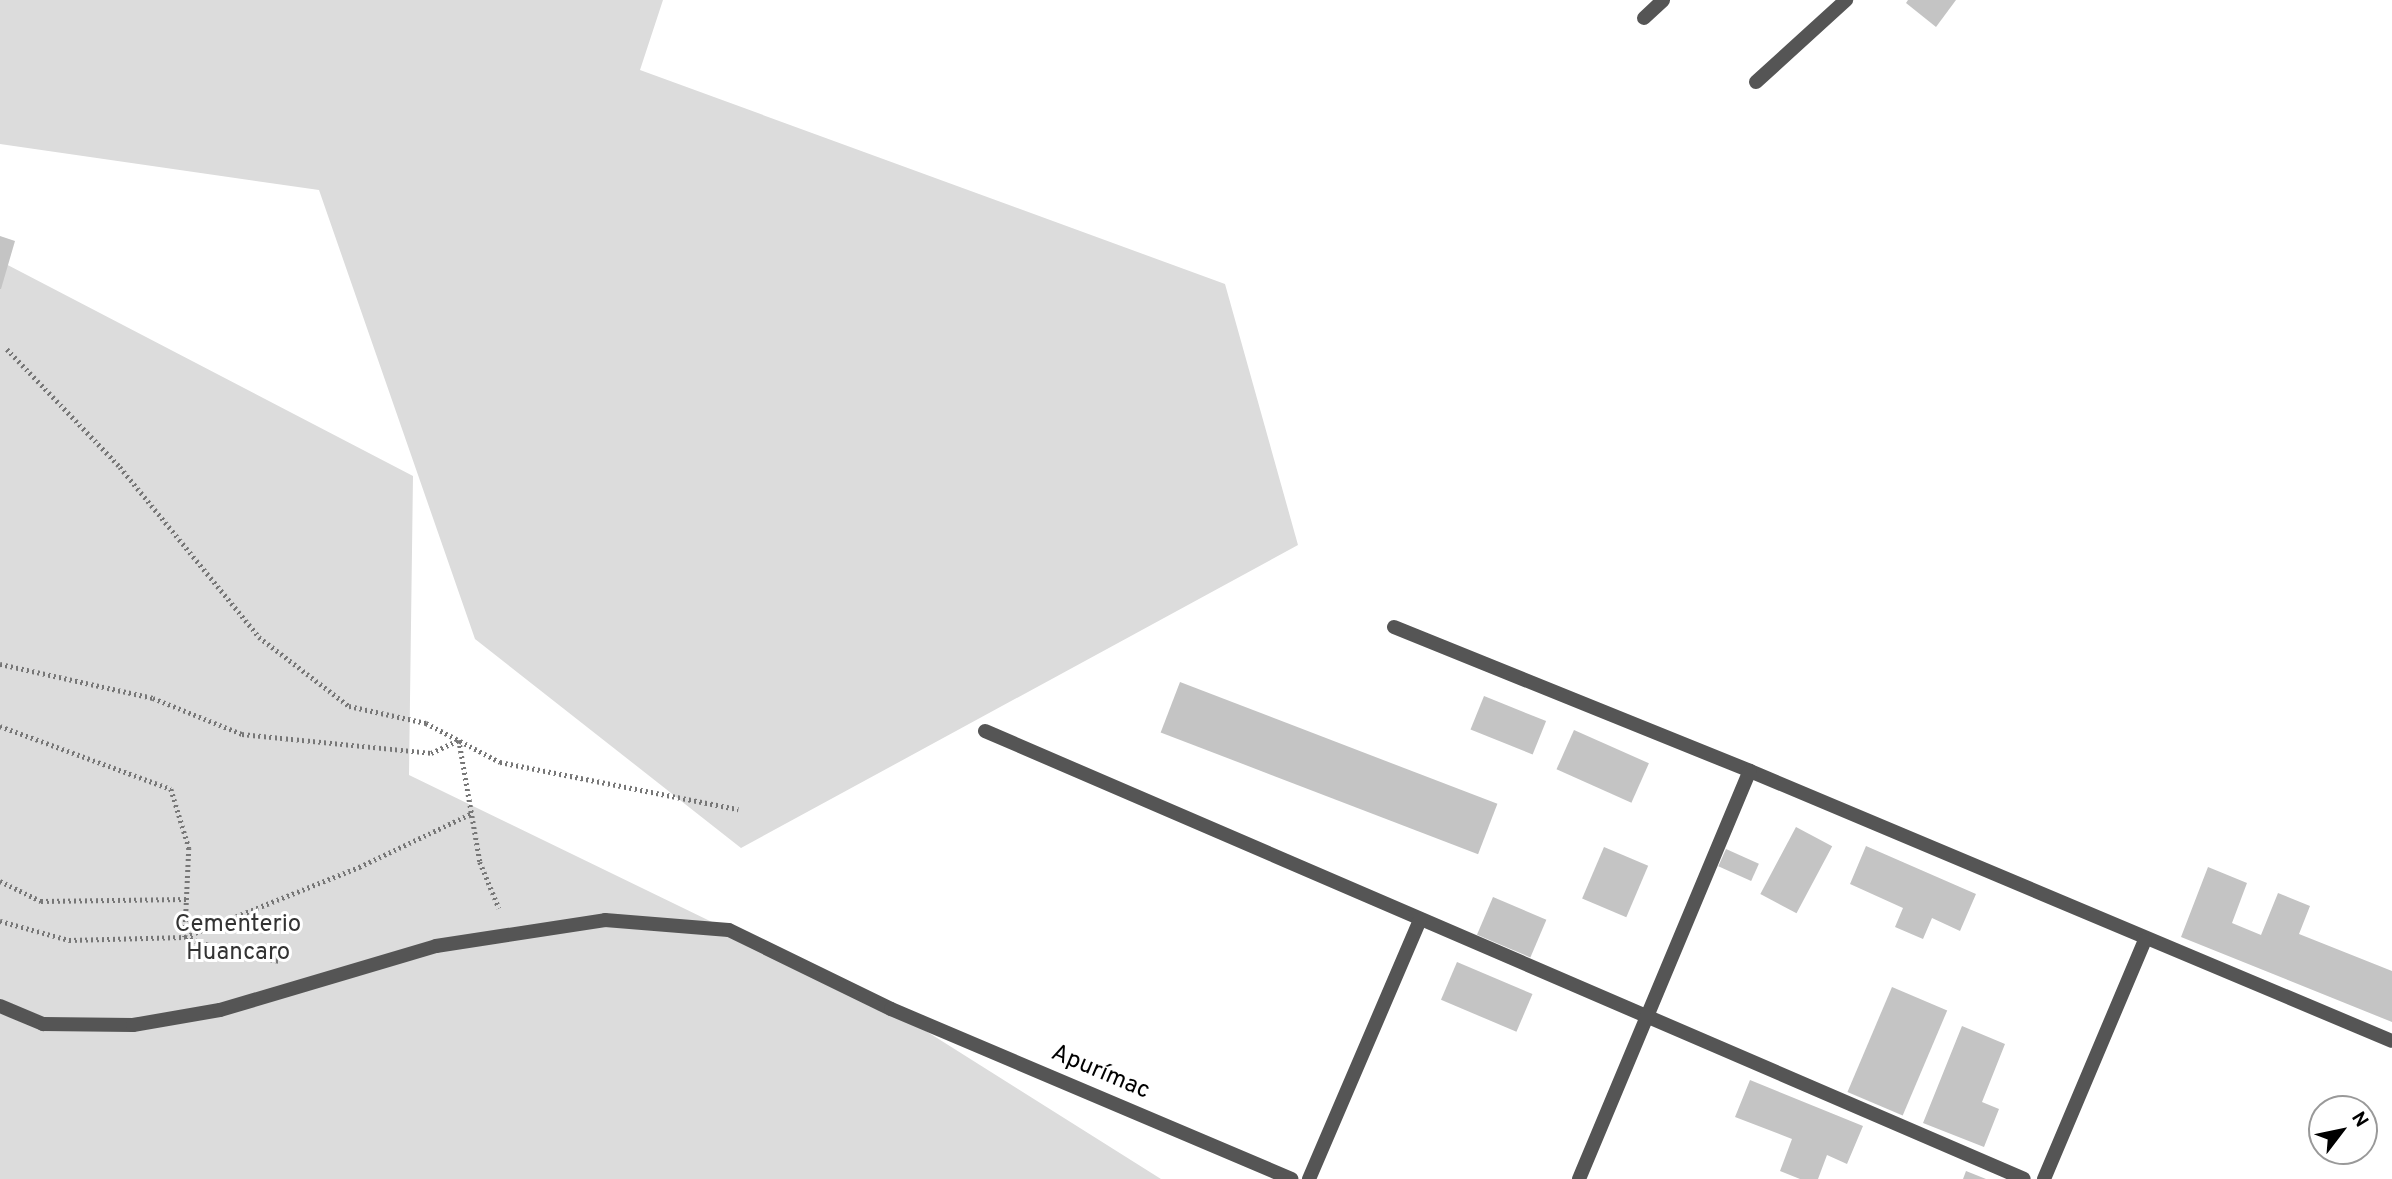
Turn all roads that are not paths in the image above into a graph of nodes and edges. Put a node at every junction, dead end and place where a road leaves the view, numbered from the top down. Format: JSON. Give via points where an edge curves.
{"nodes":[{"id":1,"x":1663,"y":0,"type":"edge"},
{"id":2,"x":1846,"y":0,"type":"edge"},
{"id":3,"x":1644,"y":18,"type":"dead end"},
{"id":4,"x":1756,"y":82,"type":"dead end"},
{"id":5,"x":1394,"y":628,"type":"dead end"},
{"id":6,"x":985,"y":731,"type":"dead end"},
{"id":7,"x":1750,"y":771,"type":"junction"},
{"id":8,"x":1420,"y":920,"type":"junction"},
{"id":9,"x":2145,"y":940,"type":"junction"},
{"id":10,"x":0,"y":1006,"type":"edge"},
{"id":11,"x":1649,"y":1021,"type":"junction"},
{"id":12,"x":2392,"y":1041,"type":"edge"},
{"id":13,"x":1291,"y":1179,"type":"edge"},
{"id":14,"x":1309,"y":1179,"type":"edge"},
{"id":15,"x":1579,"y":1179,"type":"edge"},
{"id":16,"x":2024,"y":1179,"type":"edge"},
{"id":17,"x":2044,"y":1179,"type":"edge"}],
"edges":[{"from":1,"to":3,"type":"street"},
{"from":2,"to":4,"type":"street"},
{"from":5,"to":7,"type":"street"},
{"from":6,"to":8,"type":"street"},
{"from":7,"to":9,"type":"street"},
{"from":7,"to":11,"type":"street"},
{"from":8,"to":11,"type":"street"},
{"from":8,"to":14,"type":"street"},
{"from":9,"to":12,"type":"street"},
{"from":9,"to":17,"type":"street"},
{"from":10,"to":13,"type":"street","name":"Apurímac","via":[[43,1024],[133,1025],[220,1010],[436,946],[508,932],[605,920],[729,930],[891,1009]]},
{"from":11,"to":15,"type":"street"},
{"from":11,"to":16,"type":"street"}]}
